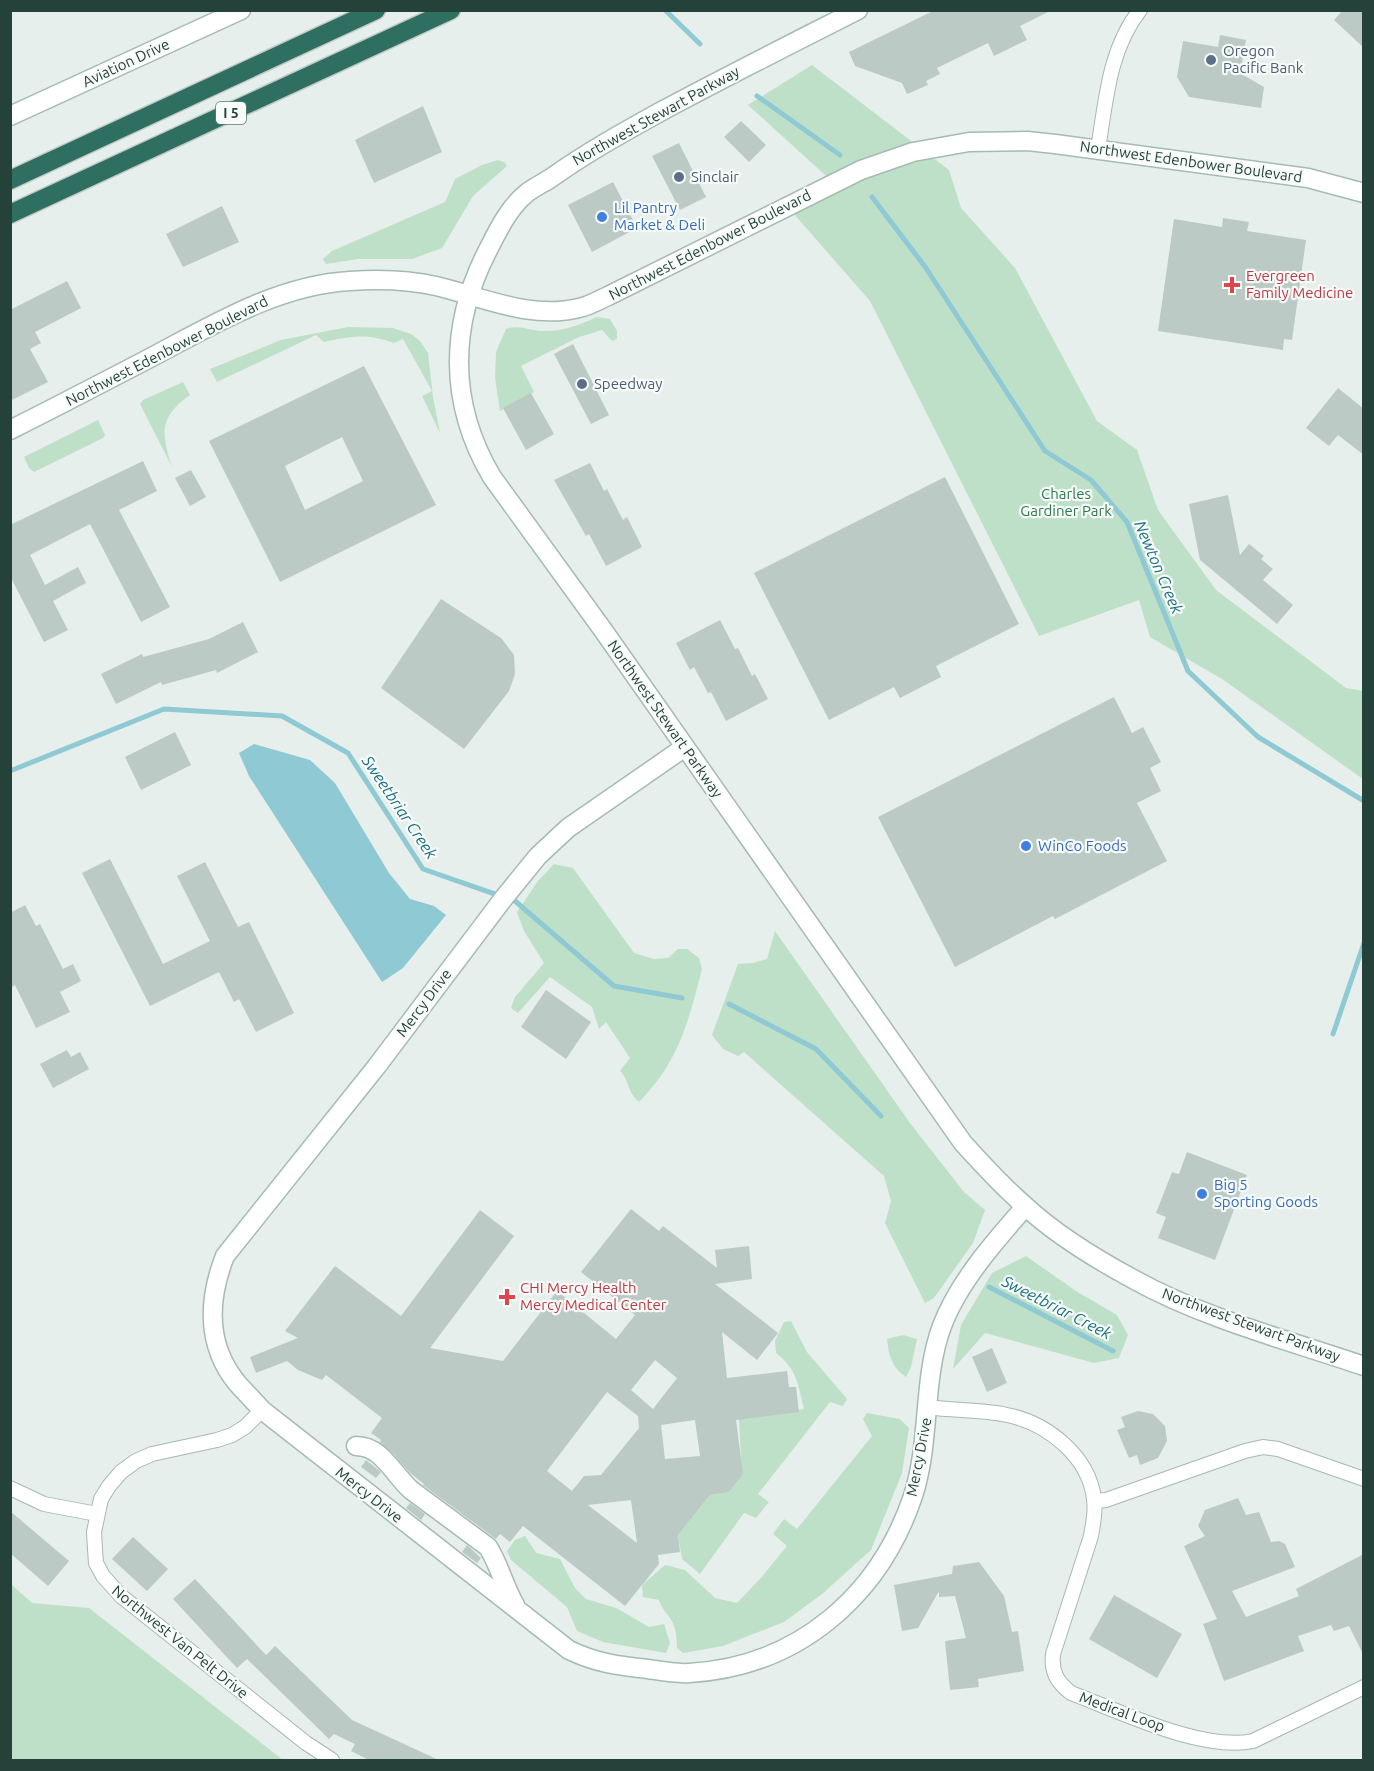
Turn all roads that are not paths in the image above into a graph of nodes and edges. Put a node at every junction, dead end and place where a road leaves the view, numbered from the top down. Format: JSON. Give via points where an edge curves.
{"nodes":[{"id":1,"x":241,"y":10,"type":"edge"},
{"id":2,"x":376,"y":10,"type":"edge"},
{"id":3,"x":450,"y":10,"type":"edge"},
{"id":4,"x":858,"y":10,"type":"edge"},
{"id":5,"x":1140,"y":10,"type":"edge"},
{"id":6,"x":10,"y":116,"type":"edge"},
{"id":7,"x":1098,"y":149,"type":"junction"},
{"id":8,"x":10,"y":180,"type":"edge"},
{"id":9,"x":1364,"y":193,"type":"edge"},
{"id":10,"x":10,"y":214,"type":"edge"},
{"id":11,"x":469,"y":294,"type":"junction"},
{"id":12,"x":10,"y":430,"type":"edge"},
{"id":13,"x":685,"y":747,"type":"junction"},
{"id":14,"x":1025,"y":1207,"type":"junction"},
{"id":15,"x":1364,"y":1366,"type":"edge"},
{"id":16,"x":928,"y":1407,"type":"junction"},
{"id":17,"x":262,"y":1410,"type":"junction"},
{"id":18,"x":356,"y":1446,"type":"dead end"},
{"id":19,"x":1364,"y":1479,"type":"edge"},
{"id":20,"x":10,"y":1488,"type":"edge"},
{"id":21,"x":1094,"y":1501,"type":"junction"},
{"id":22,"x":97,"y":1514,"type":"junction"},
{"id":23,"x":520,"y":1612,"type":"junction"},
{"id":24,"x":1364,"y":1687,"type":"edge"},
{"id":25,"x":332,"y":1761,"type":"edge"}],
"edges":[{"from":1,"to":6,"type":"street","name":"Aviation Drive"},
{"from":2,"to":8,"type":"highway","number":"I 5"},
{"from":3,"to":10,"type":"highway","number":"I 5"},
{"from":4,"to":11,"type":"street","name":"Northwest Stewart Parkway","via":[[608,140],[526,193],[501,224]]},
{"from":5,"to":7,"type":"street","via":[[1129,24],[1112,65]]},
{"from":7,"to":9,"type":"street","name":"Northwest Edenbower Boulevard","via":[[1308,178]]},
{"from":7,"to":11,"type":"street","name":"Northwest Edenbower Boulevard","via":[[997,141],[913,152],[861,170],[579,308],[534,310]]},
{"from":11,"to":12,"type":"street","name":"Northwest Edenbower Boulevard","via":[[395,281],[316,285],[258,303]]},
{"from":11,"to":13,"type":"street","name":"Northwest Stewart Parkway","via":[[460,328],[460,383],[479,456]]},
{"from":13,"to":14,"type":"street","name":"Northwest Stewart Parkway","via":[[963,1143]]},
{"from":13,"to":17,"type":"street","name":"Mercy Drive","via":[[568,828],[537,856],[225,1256],[212,1304],[214,1340],[232,1376]]},
{"from":14,"to":15,"type":"street","name":"Northwest Stewart Parkway","via":[[1099,1259],[1162,1294]]},
{"from":14,"to":16,"type":"street","name":"Mercy Drive","via":[[981,1260],[943,1323],[932,1363]]},
{"from":16,"to":21,"type":"street","name":"Medical Loop","via":[[1006,1415],[1049,1431],[1088,1475]]},
{"from":16,"to":23,"type":"street","name":"Mercy Drive","via":[[914,1494],[883,1562],[850,1602],[784,1650],[736,1666],[687,1674],[603,1664],[569,1650]]},
{"from":17,"to":22,"type":"street","name":"Northwest Van Pelt Drive","via":[[232,1435],[136,1461],[109,1486]]},
{"from":17,"to":23,"type":"street","name":"Mercy Drive"},
{"from":18,"to":23,"type":"street","via":[[368,1446],[411,1490],[488,1547]]},
{"from":19,"to":21,"type":"street","via":[[1278,1449],[1263,1448]]},
{"from":20,"to":22,"type":"street","via":[[44,1504]]},
{"from":21,"to":24,"type":"street","name":"Medical Loop","via":[[1091,1536],[1053,1653],[1055,1676],[1071,1693],[1167,1729],[1238,1744],[1253,1741]]},
{"from":22,"to":25,"type":"street","name":"Northwest Van Pelt Drive","via":[[96,1563],[111,1587]]}]}
